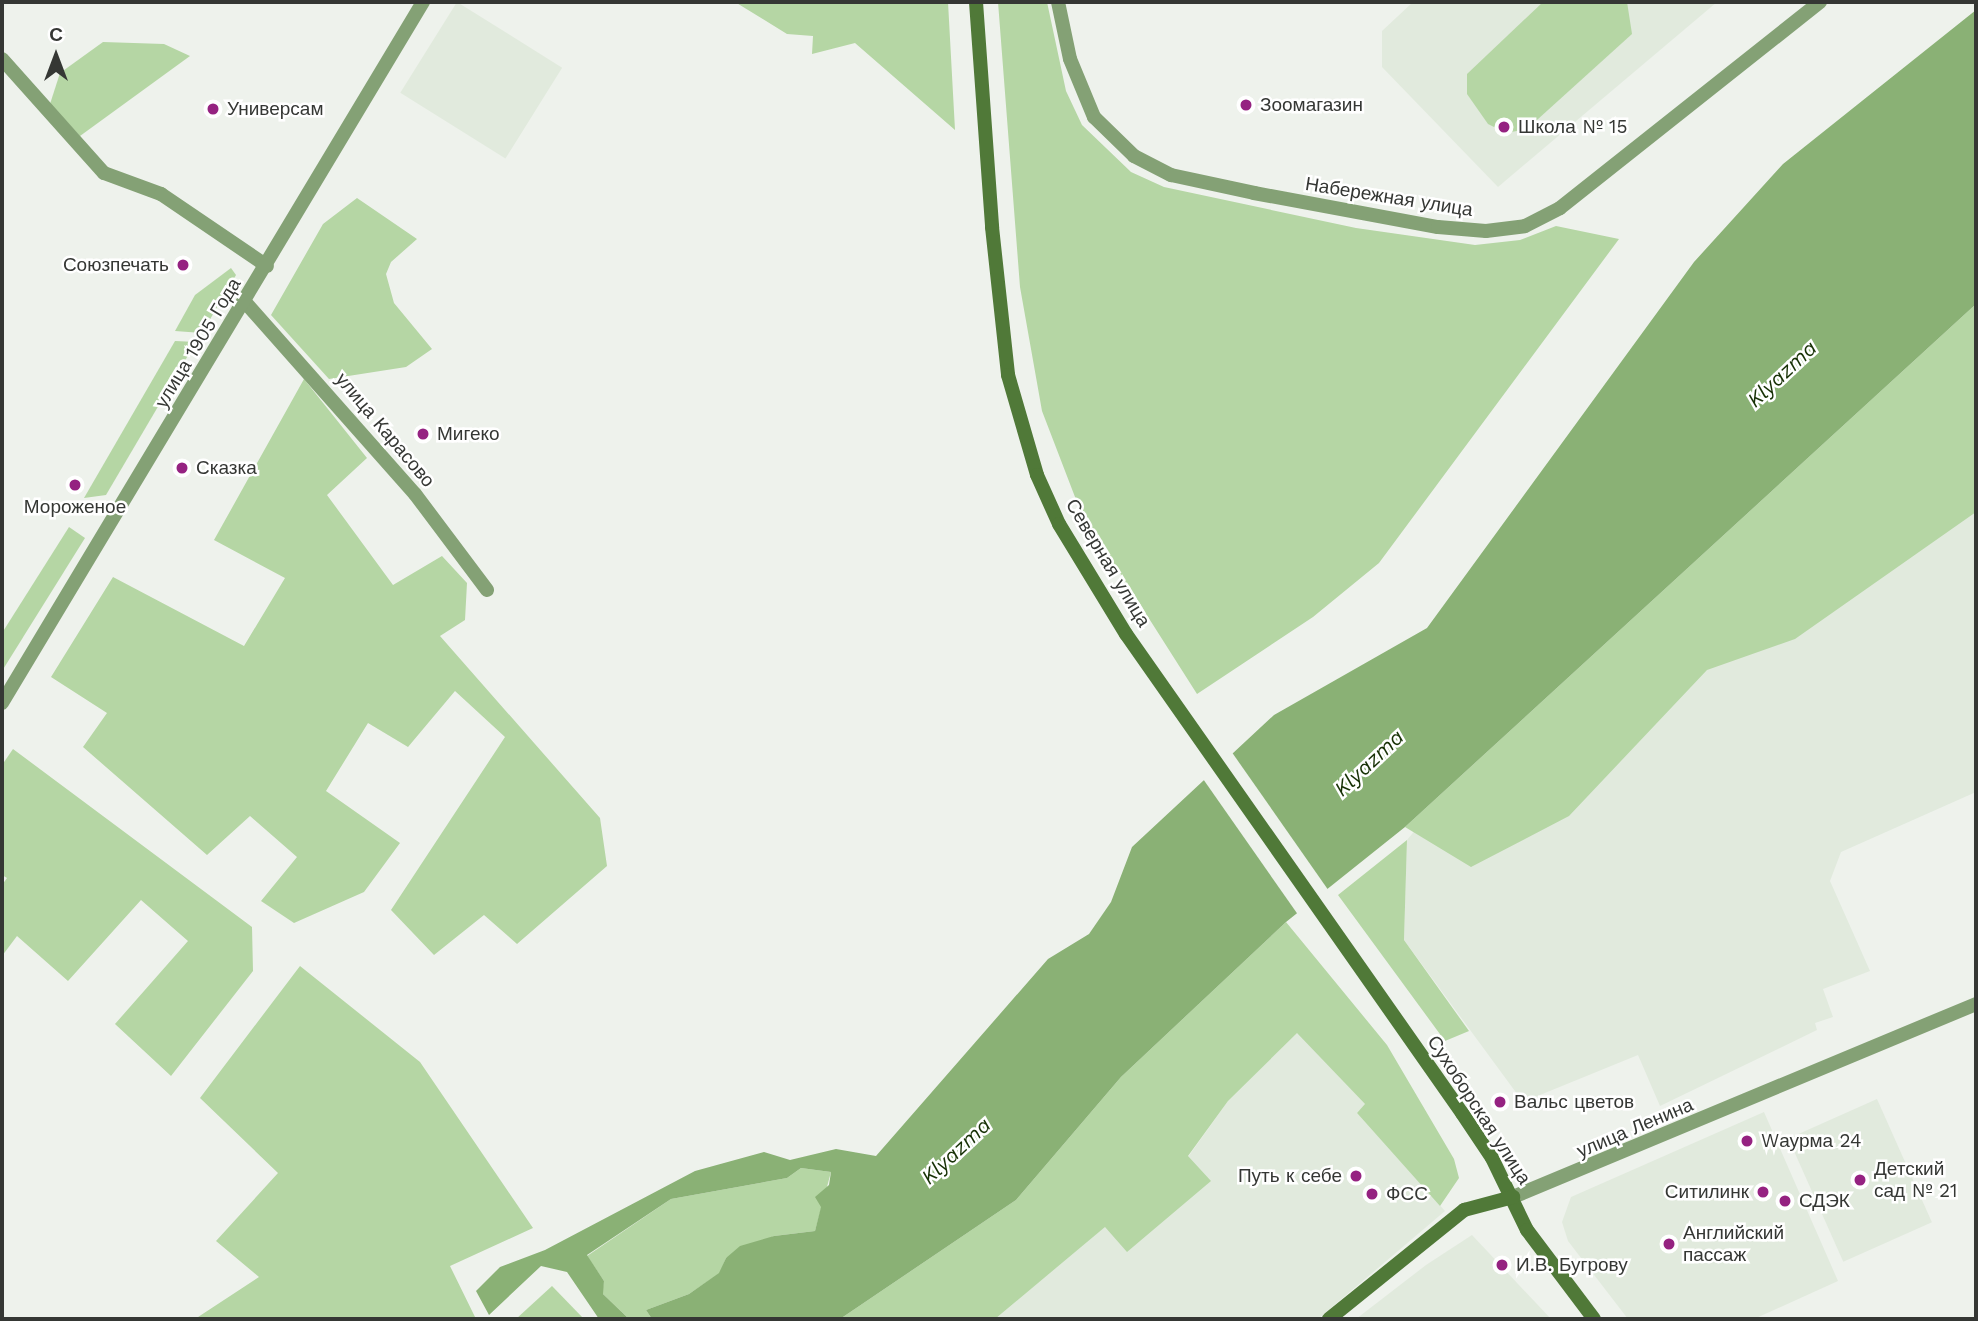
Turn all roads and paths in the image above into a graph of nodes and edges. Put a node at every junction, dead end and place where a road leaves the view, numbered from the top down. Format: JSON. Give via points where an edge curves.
{"nodes":[{"id":1,"x":423,"y":2,"type":"edge"},
{"id":2,"x":976,"y":2,"type":"edge"},
{"id":3,"x":1058,"y":2,"type":"edge"},
{"id":4,"x":1820,"y":2,"type":"edge"},
{"id":5,"x":2,"y":59,"type":"edge"},
{"id":6,"x":267,"y":266,"type":"junction"},
{"id":7,"x":244,"y":302,"type":"junction"},
{"id":8,"x":488,"y":590,"type":"dead end"},
{"id":9,"x":2,"y":703,"type":"edge"},
{"id":10,"x":1378,"y":990,"type":"joint"},
{"id":11,"x":1976,"y":1004,"type":"edge"},
{"id":12,"x":1513,"y":1197,"type":"junction"},
{"id":13,"x":1329,"y":1319,"type":"edge"},
{"id":14,"x":1594,"y":1319,"type":"edge"}],
"edges":[{"from":1,"to":6,"type":"street","name":"улица 1905 Года"},
{"from":2,"to":10,"type":"main road","name":"Северная улица","via":[[1008,376],[1022,428],[1059,524],[1126,634]]},
{"from":3,"to":4,"type":"street","name":"Набережная улица","via":[[1070,59],[1089,107],[1109,135],[1134,156],[1171,175],[1354,213],[1462,229],[1525,226],[1560,208]]},
{"from":5,"to":6,"type":"street","via":[[104,173],[161,194]]},
{"from":6,"to":7,"type":"street","name":"улица 1905 Года"},
{"from":7,"to":8,"type":"street","name":"улица Карасово","via":[[415,494]]},
{"from":7,"to":9,"type":"street","name":"улица 1905 Года"},
{"from":10,"to":12,"type":"main road","name":"Сухоборская улица","via":[[1492,1158]]},
{"from":11,"to":12,"type":"street","name":"улица Ленина"},
{"from":12,"to":13,"type":"main road","name":"улица Ленина","via":[[1464,1210]]},
{"from":12,"to":14,"type":"main road","name":"Сухоборская улица","via":[[1527,1230]]}]}
